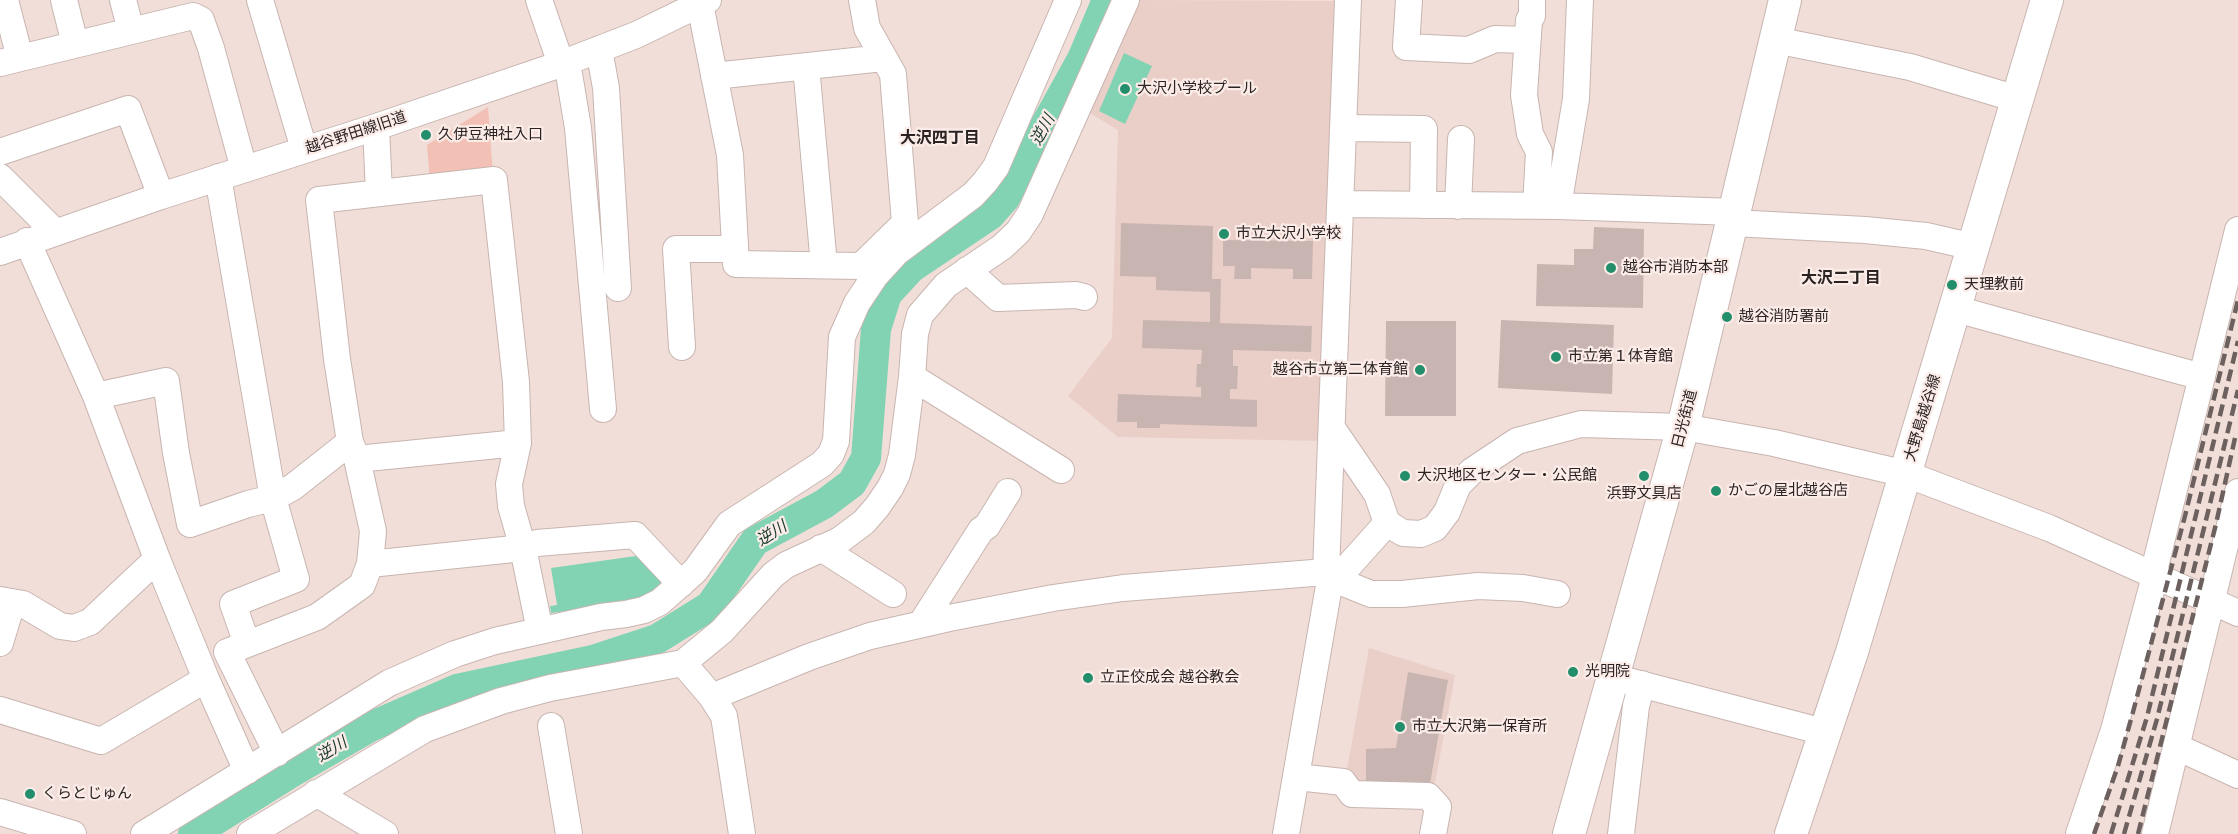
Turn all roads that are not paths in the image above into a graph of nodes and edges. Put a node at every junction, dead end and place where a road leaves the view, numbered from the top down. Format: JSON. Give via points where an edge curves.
{"nodes":[{"id":1,"x":64,"y":0,"type":"edge"},
{"id":2,"x":123,"y":0,"type":"edge"},
{"id":3,"x":260,"y":0,"type":"edge"},
{"id":4,"x":539,"y":0,"type":"edge"},
{"id":5,"x":862,"y":0,"type":"edge"},
{"id":6,"x":1068,"y":0,"type":"edge"},
{"id":7,"x":1126,"y":0,"type":"edge"},
{"id":8,"x":1348,"y":0,"type":"edge"},
{"id":9,"x":1409,"y":0,"type":"edge"},
{"id":10,"x":1532,"y":0,"type":"edge"},
{"id":11,"x":1580,"y":0,"type":"edge"},
{"id":12,"x":1785,"y":0,"type":"edge"},
{"id":13,"x":2047,"y":0,"type":"edge"},
{"id":14,"x":4,"y":2,"type":"edge"},
{"id":15,"x":704,"y":2,"type":"edge"},
{"id":16,"x":131,"y":31,"type":"junction"},
{"id":17,"x":1527,"y":40,"type":"junction"},
{"id":18,"x":1775,"y":40,"type":"junction"},
{"id":19,"x":75,"y":44,"type":"junction"},
{"id":20,"x":599,"y":49,"type":"junction"},
{"id":21,"x":883,"y":58,"type":"junction"},
{"id":22,"x":10,"y":61,"type":"edge"},
{"id":23,"x":564,"y":63,"type":"junction"},
{"id":24,"x":806,"y":66,"type":"junction"},
{"id":25,"x":714,"y":75,"type":"junction"},
{"id":26,"x":2017,"y":99,"type":"junction"},
{"id":27,"x":376,"y":127,"type":"junction"},
{"id":28,"x":1343,"y":128,"type":"junction"},
{"id":29,"x":1461,"y":139,"type":"dead end"},
{"id":30,"x":304,"y":149,"type":"junction"},
{"id":31,"x":0,"y":152,"type":"edge"},
{"id":32,"x":244,"y":169,"type":"junction"},
{"id":33,"x":0,"y":177,"type":"edge"},
{"id":34,"x":218,"y":177,"type":"junction"},
{"id":35,"x":379,"y":193,"type":"junction"},
{"id":36,"x":161,"y":196,"type":"junction"},
{"id":37,"x":1340,"y":204,"type":"junction"},
{"id":38,"x":1423,"y":206,"type":"junction"},
{"id":39,"x":1458,"y":206,"type":"junction"},
{"id":40,"x":1547,"y":206,"type":"junction"},
{"id":41,"x":1734,"y":218,"type":"junction"},
{"id":42,"x":2238,"y":230,"type":"edge"},
{"id":43,"x":55,"y":232,"type":"junction"},
{"id":44,"x":27,"y":241,"type":"junction"},
{"id":45,"x":1974,"y":246,"type":"junction"},
{"id":46,"x":735,"y":249,"type":"junction"},
{"id":47,"x":0,"y":252,"type":"edge"},
{"id":48,"x":824,"y":265,"type":"junction"},
{"id":49,"x":967,"y":270,"type":"junction"},
{"id":50,"x":618,"y":288,"type":"dead end"},
{"id":51,"x":1084,"y":297,"type":"dead end"},
{"id":52,"x":1956,"y":309,"type":"junction"},
{"id":53,"x":682,"y":347,"type":"dead end"},
{"id":54,"x":912,"y":377,"type":"junction"},
{"id":55,"x":2202,"y":377,"type":"junction"},
{"id":56,"x":96,"y":396,"type":"junction"},
{"id":57,"x":603,"y":409,"type":"dead end"},
{"id":58,"x":1683,"y":428,"type":"junction"},
{"id":59,"x":1332,"y":429,"type":"junction"},
{"id":60,"x":518,"y":443,"type":"junction"},
{"id":61,"x":354,"y":451,"type":"junction"},
{"id":62,"x":1060,"y":470,"type":"dead end"},
{"id":63,"x":1906,"y":474,"type":"junction"},
{"id":64,"x":1008,"y":492,"type":"dead end"},
{"id":65,"x":2238,"y":495,"type":"edge"},
{"id":66,"x":273,"y":498,"type":"junction"},
{"id":67,"x":1387,"y":523,"type":"junction"},
{"id":68,"x":523,"y":548,"type":"junction"},
{"id":69,"x":821,"y":548,"type":"junction"},
{"id":70,"x":157,"y":559,"type":"junction"},
{"id":71,"x":370,"y":564,"type":"junction"},
{"id":72,"x":2154,"y":575,"type":"junction"},
{"id":73,"x":1331,"y":576,"type":"junction"},
{"id":74,"x":681,"y":584,"type":"junction"},
{"id":75,"x":893,"y":594,"type":"dead end"},
{"id":76,"x":1557,"y":594,"type":"dead end"},
{"id":77,"x":3,"y":600,"type":"edge"},
{"id":78,"x":2212,"y":601,"type":"junction"},
{"id":79,"x":2238,"y":613,"type":"edge"},
{"id":80,"x":921,"y":624,"type":"junction"},
{"id":81,"x":540,"y":631,"type":"junction"},
{"id":82,"x":0,"y":643,"type":"edge"},
{"id":83,"x":247,"y":644,"type":"junction"},
{"id":84,"x":683,"y":663,"type":"junction"},
{"id":85,"x":206,"y":679,"type":"junction"},
{"id":86,"x":1628,"y":680,"type":"junction"},
{"id":87,"x":711,"y":697,"type":"junction"},
{"id":88,"x":0,"y":710,"type":"edge"},
{"id":89,"x":551,"y":726,"type":"dead end"},
{"id":90,"x":1824,"y":732,"type":"junction"},
{"id":91,"x":2177,"y":747,"type":"junction"},
{"id":92,"x":277,"y":753,"type":"junction"},
{"id":93,"x":247,"y":771,"type":"junction"},
{"id":94,"x":2238,"y":775,"type":"edge"},
{"id":95,"x":1297,"y":777,"type":"junction"},
{"id":96,"x":316,"y":793,"type":"junction"},
{"id":97,"x":0,"y":812,"type":"edge"},
{"id":98,"x":73,"y":834,"type":"edge"},
{"id":99,"x":144,"y":834,"type":"edge"},
{"id":100,"x":250,"y":834,"type":"edge"},
{"id":101,"x":385,"y":834,"type":"edge"},
{"id":102,"x":569,"y":834,"type":"edge"},
{"id":103,"x":742,"y":834,"type":"edge"},
{"id":104,"x":1286,"y":834,"type":"edge"},
{"id":105,"x":1433,"y":834,"type":"edge"},
{"id":106,"x":1569,"y":834,"type":"edge"},
{"id":107,"x":1621,"y":834,"type":"edge"},
{"id":108,"x":1791,"y":834,"type":"edge"},
{"id":109,"x":2079,"y":834,"type":"edge"},
{"id":110,"x":2156,"y":834,"type":"edge"}],
"edges":[{"from":1,"to":19,"type":"street"},
{"from":2,"to":16,"type":"street"},
{"from":3,"to":30,"type":"street"},
{"from":4,"to":23,"type":"street"},
{"from":5,"to":21,"type":"street","via":[[867,28]]},
{"from":6,"to":74,"type":"street","via":[[996,167],[973,195],[897,252],[857,303],[842,338],[836,441],[831,454],[822,464],[729,524]]},
{"from":7,"to":49,"type":"street","via":[[1030,214],[1002,247]]},
{"from":8,"to":28,"type":"street"},
{"from":9,"to":17,"type":"street","via":[[1406,47],[1469,50],[1495,39]]},
{"from":10,"to":17,"type":"street"},
{"from":11,"to":40,"type":"street","via":[[1576,99]]},
{"from":12,"to":18,"type":"main road","name":"日光街道"},
{"from":13,"to":26,"type":"main road","name":"大野島越谷線"},
{"from":14,"to":22,"type":"street"},
{"from":15,"to":20,"type":"street","name":"越谷野田線旧道"},
{"from":15,"to":25,"type":"street"},
{"from":16,"to":19,"type":"street"},
{"from":16,"to":32,"type":"street","via":[[193,16],[201,20]]},
{"from":17,"to":40,"type":"street","via":[[1524,95],[1530,134],[1539,152]]},
{"from":18,"to":26,"type":"street","via":[[1910,67]]},
{"from":18,"to":41,"type":"main road","name":"日光街道"},
{"from":19,"to":22,"type":"street"},
{"from":20,"to":23,"type":"street","name":"越谷野田線旧道"},
{"from":20,"to":50,"type":"street","via":[[606,87]]},
{"from":21,"to":24,"type":"street"},
{"from":21,"to":48,"type":"street","via":[[893,74],[905,223],[861,266]]},
{"from":23,"to":27,"type":"street","name":"越谷野田線旧道"},
{"from":23,"to":57,"type":"street","via":[[578,128]]},
{"from":24,"to":25,"type":"street"},
{"from":24,"to":48,"type":"street"},
{"from":25,"to":46,"type":"street","via":[[730,155]]},
{"from":26,"to":45,"type":"main road","name":"大野島越谷線"},
{"from":27,"to":30,"type":"street","name":"越谷野田線旧道"},
{"from":27,"to":35,"type":"street"},
{"from":28,"to":37,"type":"street"},
{"from":28,"to":38,"type":"street","via":[[1424,129]]},
{"from":29,"to":39,"type":"street"},
{"from":30,"to":32,"type":"street","name":"越谷野田線旧道"},
{"from":31,"to":36,"type":"street","via":[[128,109]]},
{"from":32,"to":34,"type":"street","name":"越谷野田線旧道"},
{"from":33,"to":43,"type":"street"},
{"from":34,"to":36,"type":"street","name":"越谷野田線旧道"},
{"from":34,"to":66,"type":"street"},
{"from":35,"to":60,"type":"street","via":[[494,180],[516,382]]},
{"from":35,"to":61,"type":"street","via":[[318,200],[337,359]]},
{"from":36,"to":43,"type":"street","name":"越谷野田線旧道"},
{"from":37,"to":38,"type":"street"},
{"from":37,"to":59,"type":"street"},
{"from":38,"to":39,"type":"street"},
{"from":39,"to":40,"type":"street"},
{"from":40,"to":41,"type":"street"},
{"from":41,"to":45,"type":"street","via":[[1926,236]]},
{"from":41,"to":58,"type":"main road","name":"日光街道"},
{"from":42,"to":55,"type":"street"},
{"from":43,"to":44,"type":"street","name":"越谷野田線旧道"},
{"from":44,"to":47,"type":"street","name":"越谷野田線旧道"},
{"from":44,"to":56,"type":"street"},
{"from":45,"to":52,"type":"main road","name":"大野島越谷線"},
{"from":46,"to":48,"type":"street","via":[[736,264]]},
{"from":46,"to":53,"type":"street","via":[[676,249]]},
{"from":49,"to":51,"type":"street","via":[[998,298]]},
{"from":49,"to":54,"type":"street","via":[[946,285],[920,315]]},
{"from":52,"to":55,"type":"street"},
{"from":52,"to":63,"type":"main road","name":"大野島越谷線"},
{"from":54,"to":62,"type":"street"},
{"from":54,"to":69,"type":"street","via":[[902,454],[890,488],[864,522]]},
{"from":55,"to":72,"type":"street"},
{"from":56,"to":66,"type":"street","via":[[165,381],[190,525]]},
{"from":56,"to":70,"type":"street"},
{"from":58,"to":63,"type":"street","via":[[1774,443]]},
{"from":58,"to":67,"type":"street","via":[[1581,424],[1517,441],[1458,485],[1447,512],[1435,528],[1421,534],[1403,533]]},
{"from":58,"to":86,"type":"main road","name":"日光街道"},
{"from":59,"to":67,"type":"street","via":[[1377,494]]},
{"from":59,"to":73,"type":"street"},
{"from":60,"to":61,"type":"street"},
{"from":60,"to":68,"type":"street","via":[[509,484]]},
{"from":61,"to":66,"type":"street"},
{"from":61,"to":71,"type":"street","via":[[373,531]]},
{"from":63,"to":72,"type":"street","via":[[2049,528]]},
{"from":63,"to":90,"type":"main road","name":"大野島越谷線"},
{"from":64,"to":80,"type":"street"},
{"from":65,"to":78,"type":"street"},
{"from":66,"to":83,"type":"street","via":[[296,579],[233,604]]},
{"from":67,"to":73,"type":"street"},
{"from":68,"to":71,"type":"street"},
{"from":68,"to":74,"type":"street","via":[[537,543],[635,535]]},
{"from":68,"to":81,"type":"street"},
{"from":69,"to":75,"type":"street"},
{"from":69,"to":84,"type":"street","via":[[773,575],[722,631]]},
{"from":70,"to":77,"type":"street","via":[[90,622],[74,628],[60,626],[23,604]]},
{"from":70,"to":85,"type":"street"},
{"from":71,"to":83,"type":"street","via":[[362,585],[316,617]]},
{"from":72,"to":78,"type":"street"},
{"from":72,"to":109,"type":"street","via":[[2114,730]]},
{"from":73,"to":76,"type":"street","via":[[1371,594],[1478,586]]},
{"from":73,"to":80,"type":"street","via":[[1123,588]]},
{"from":73,"to":95,"type":"street"},
{"from":74,"to":81,"type":"street","via":[[644,610]]},
{"from":77,"to":82,"type":"street"},
{"from":78,"to":79,"type":"street"},
{"from":78,"to":91,"type":"street"},
{"from":80,"to":87,"type":"street","via":[[809,657]]},
{"from":81,"to":92,"type":"street","via":[[455,654],[389,683]]},
{"from":83,"to":92,"type":"street","via":[[227,652]]},
{"from":84,"to":87,"type":"street"},
{"from":84,"to":96,"type":"street","via":[[501,700],[424,729]]},
{"from":85,"to":88,"type":"street","via":[[101,741]]},
{"from":85,"to":93,"type":"street"},
{"from":86,"to":90,"type":"street"},
{"from":86,"to":106,"type":"main road","name":"日光街道"},
{"from":86,"to":107,"type":"street","via":[[1636,706]]},
{"from":87,"to":103,"type":"street","via":[[724,716]]},
{"from":89,"to":102,"type":"street"},
{"from":90,"to":108,"type":"main road","name":"大野島越谷線"},
{"from":91,"to":94,"type":"street"},
{"from":91,"to":110,"type":"street"},
{"from":92,"to":93,"type":"street"},
{"from":93,"to":99,"type":"street"},
{"from":95,"to":104,"type":"street"},
{"from":95,"to":105,"type":"street","via":[[1342,782],[1352,794],[1428,796],[1438,807]]},
{"from":96,"to":100,"type":"street"},
{"from":96,"to":101,"type":"street"},
{"from":97,"to":98,"type":"street"}]}
